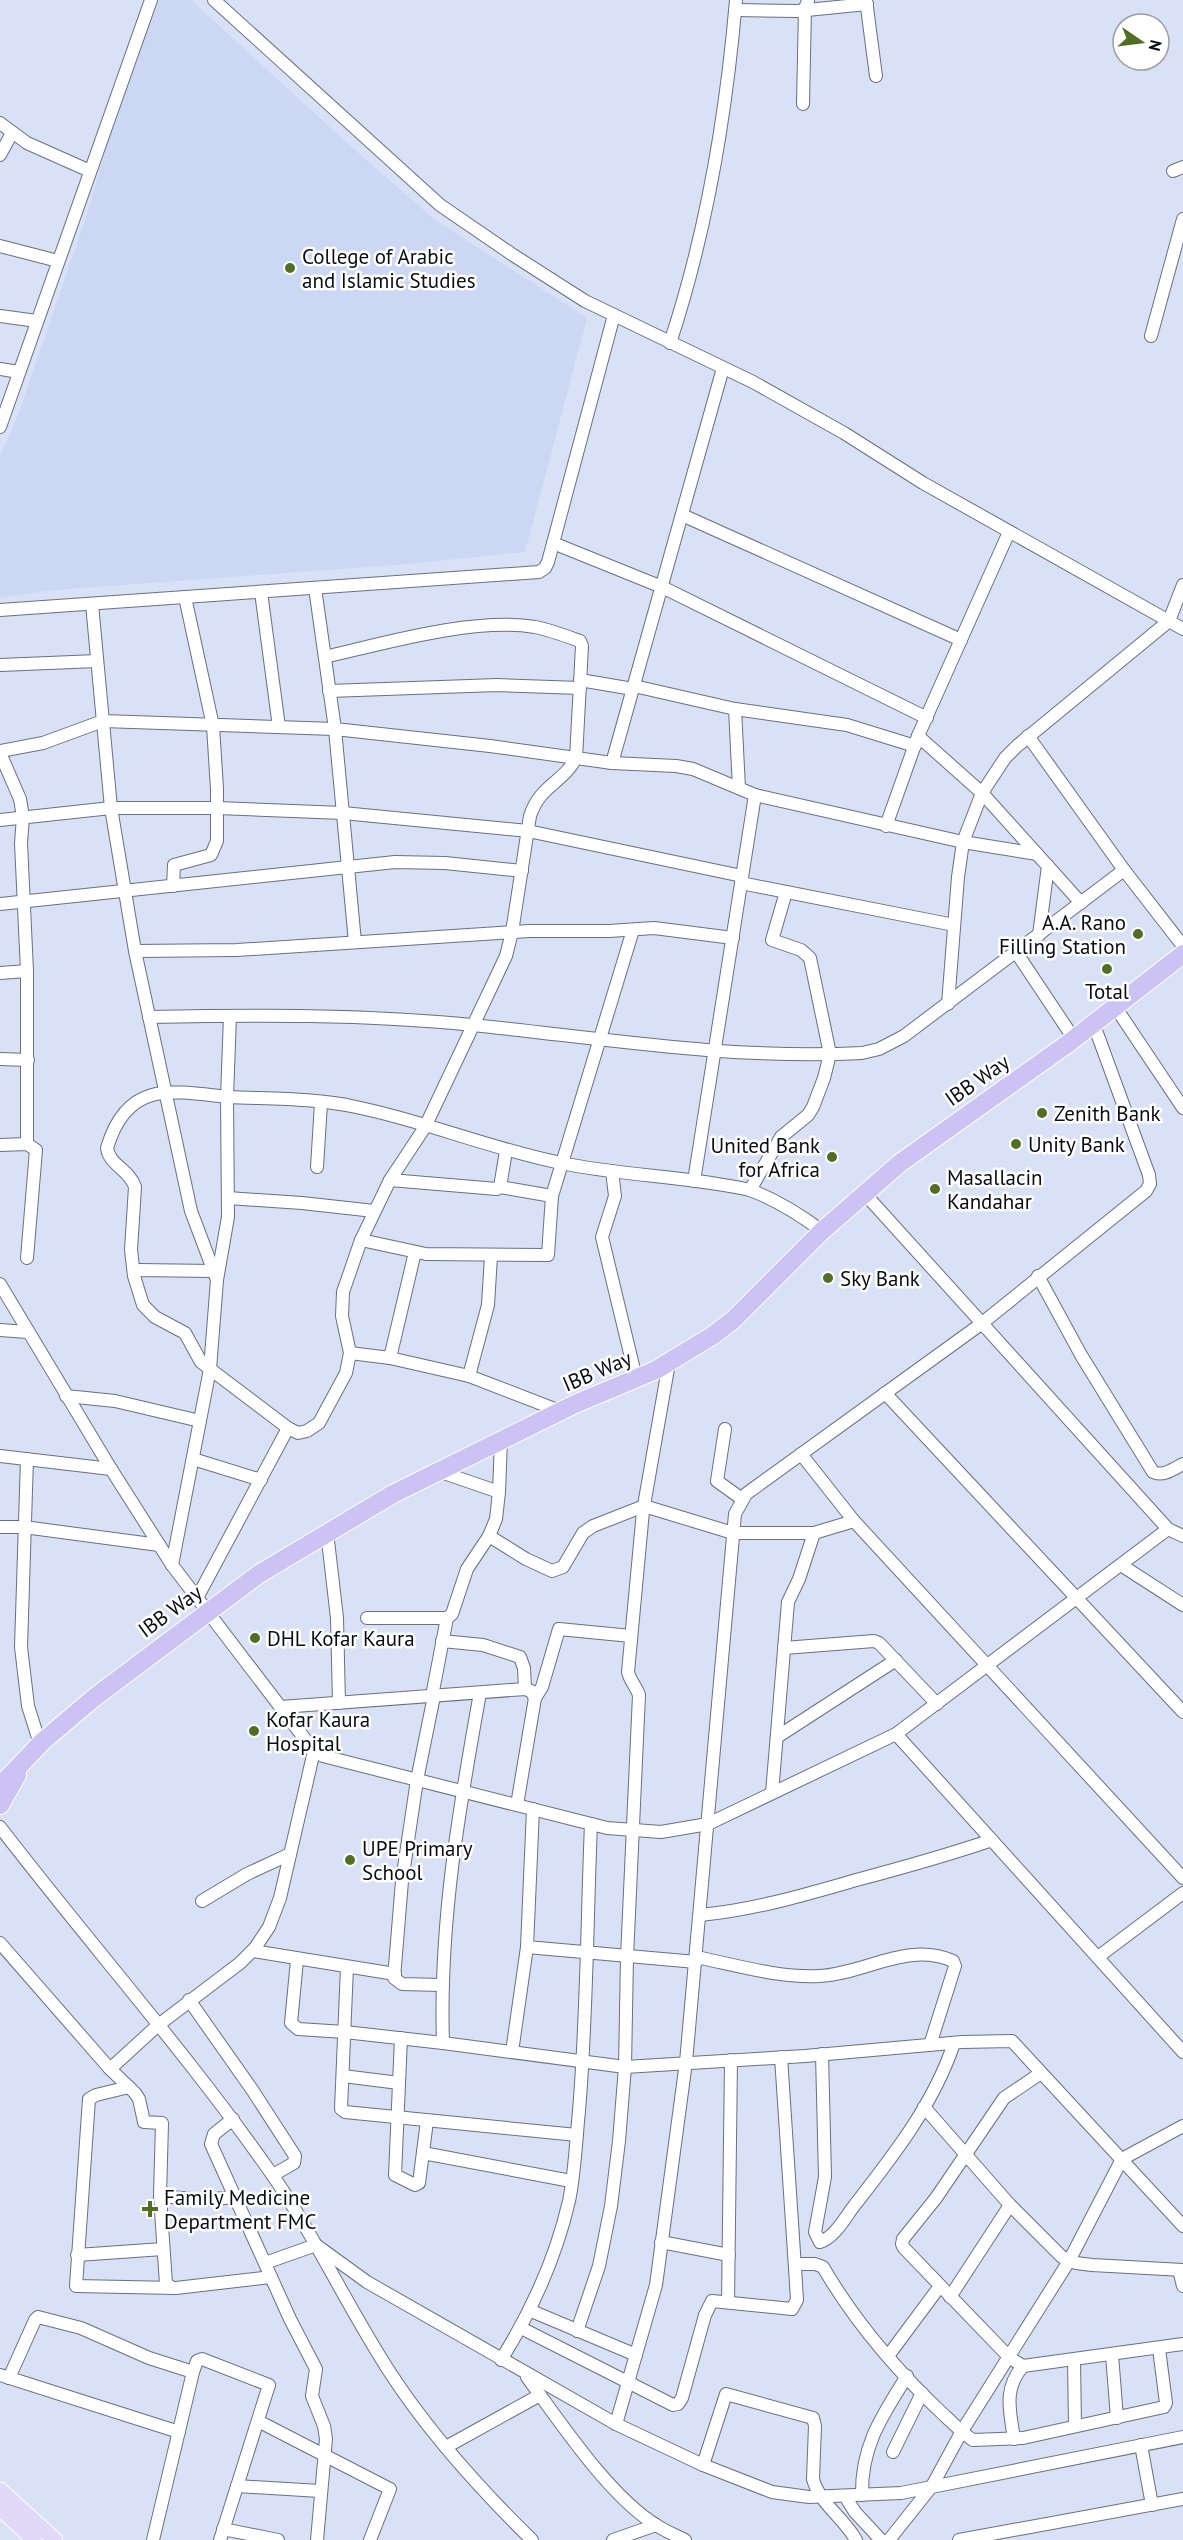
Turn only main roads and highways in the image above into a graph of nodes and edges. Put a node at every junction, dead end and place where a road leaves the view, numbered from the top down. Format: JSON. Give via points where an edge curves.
{"nodes":[{"id":1,"x":1183,"y":954,"type":"edge"},
{"id":2,"x":25,"y":1760,"type":"junction"},
{"id":3,"x":0,"y":1786,"type":"edge"},
{"id":4,"x":0,"y":1805,"type":"edge"},
{"id":5,"x":0,"y":2490,"type":"edge"},
{"id":6,"x":0,"y":2508,"type":"edge"},
{"id":7,"x":34,"y":2540,"type":"edge"},
{"id":8,"x":55,"y":2540,"type":"edge"}],
"edges":[{"from":1,"to":2,"type":"highway","name":"IBB Way","via":[[1094,1025],[900,1163],[822,1231],[733,1320],[669,1363],[560,1411],[438,1472],[203,1605]]},
{"from":2,"to":3,"type":"highway","name":"IBB Way"},
{"from":2,"to":4,"type":"highway"},
{"from":5,"to":8,"type":"main road"},
{"from":6,"to":7,"type":"main road"}]}
